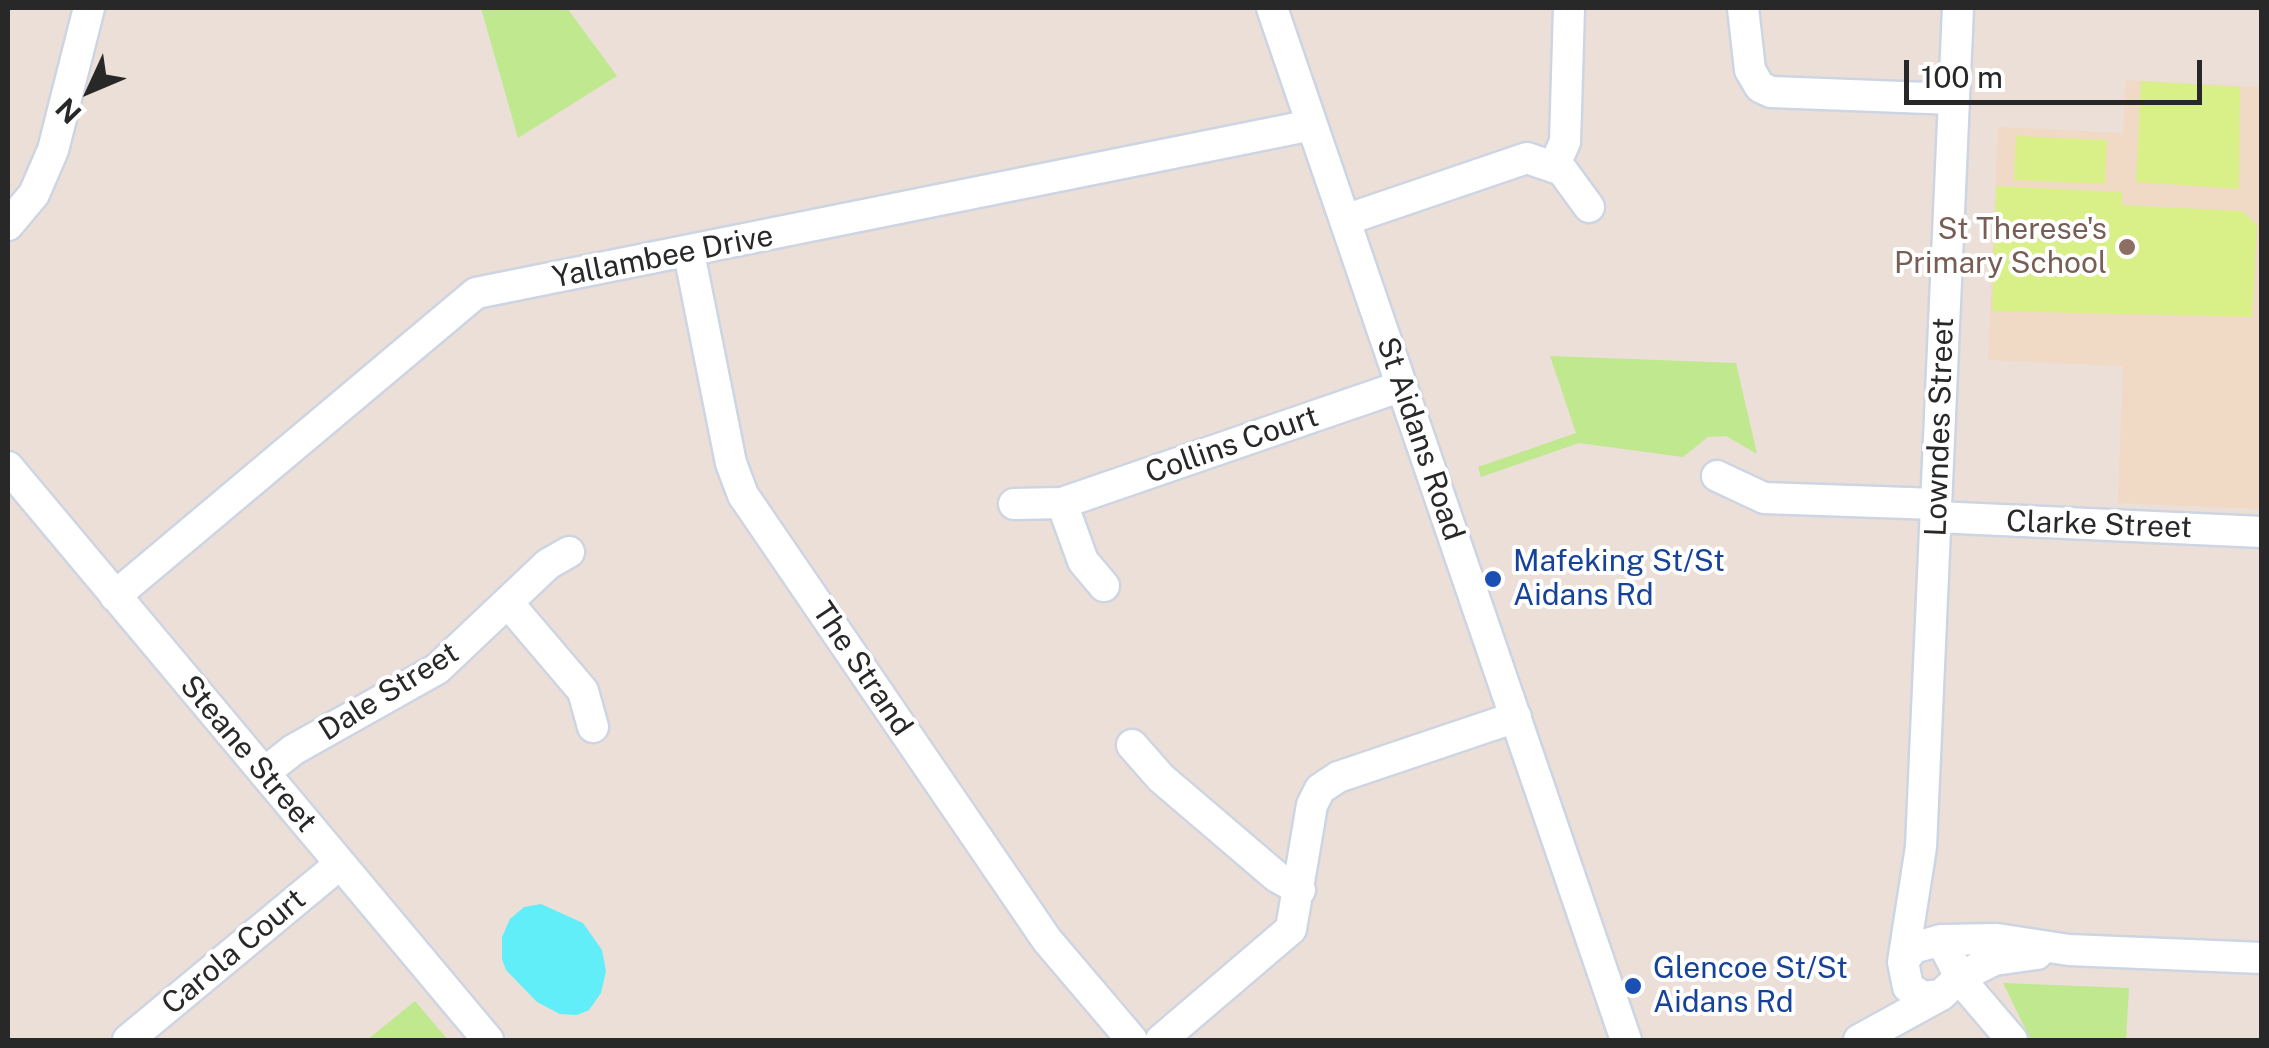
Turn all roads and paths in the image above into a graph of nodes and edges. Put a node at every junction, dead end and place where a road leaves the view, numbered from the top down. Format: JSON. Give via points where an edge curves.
{"nodes":[{"id":1,"x":89,"y":8,"type":"edge"},
{"id":2,"x":1272,"y":8,"type":"edge"},
{"id":3,"x":1569,"y":8,"type":"edge"},
{"id":4,"x":1744,"y":8,"type":"edge"},
{"id":5,"x":1958,"y":8,"type":"edge"},
{"id":6,"x":1954,"y":99,"type":"junction"},
{"id":7,"x":1312,"y":125,"type":"junction"},
{"id":8,"x":1555,"y":164,"type":"junction"},
{"id":9,"x":1590,"y":207,"type":"dead end"},
{"id":10,"x":1345,"y":220,"type":"junction"},
{"id":11,"x":8,"y":226,"type":"edge"},
{"id":12,"x":688,"y":253,"type":"junction"},
{"id":13,"x":1402,"y":386,"type":"junction"},
{"id":14,"x":8,"y":468,"type":"edge"},
{"id":15,"x":1717,"y":476,"type":"dead end"},
{"id":16,"x":1062,"y":503,"type":"junction"},
{"id":17,"x":1014,"y":504,"type":"dead end"},
{"id":18,"x":1936,"y":511,"type":"junction"},
{"id":19,"x":2262,"y":532,"type":"edge"},
{"id":20,"x":570,"y":552,"type":"dead end"},
{"id":21,"x":1104,"y":586,"type":"dead end"},
{"id":22,"x":115,"y":596,"type":"junction"},
{"id":23,"x":509,"y":604,"type":"junction"},
{"id":24,"x":1516,"y":717,"type":"junction"},
{"id":25,"x":593,"y":727,"type":"dead end"},
{"id":26,"x":1132,"y":745,"type":"dead end"},
{"id":27,"x":264,"y":773,"type":"junction"},
{"id":28,"x":1921,"y":848,"type":"junction"},
{"id":29,"x":340,"y":864,"type":"junction"},
{"id":30,"x":1300,"y":890,"type":"junction"},
{"id":31,"x":1942,"y":940,"type":"junction"},
{"id":32,"x":2069,"y":950,"type":"junction"},
{"id":33,"x":2262,"y":958,"type":"edge"},
{"id":34,"x":1902,"y":966,"type":"junction"},
{"id":35,"x":1953,"y":983,"type":"junction"},
{"id":36,"x":128,"y":1040,"type":"edge"},
{"id":37,"x":488,"y":1040,"type":"edge"},
{"id":38,"x":1132,"y":1040,"type":"edge"},
{"id":39,"x":1161,"y":1040,"type":"edge"},
{"id":40,"x":1626,"y":1040,"type":"edge"},
{"id":41,"x":1858,"y":1040,"type":"edge"},
{"id":42,"x":2012,"y":1040,"type":"edge"}],
"edges":[{"from":1,"to":11,"type":"street","via":[[53,150],[34,194]]},
{"from":2,"to":7,"type":"street","name":"St Aidans Road"},
{"from":3,"to":8,"type":"street","via":[[1565,142]]},
{"from":4,"to":6,"type":"street","via":[[1752,95]]},
{"from":5,"to":6,"type":"street","name":"Lowndes Street"},
{"from":6,"to":18,"type":"street","name":"Lowndes Street"},
{"from":7,"to":10,"type":"street","name":"St Aidans Road"},
{"from":7,"to":12,"type":"street","name":"Yallambee Drive"},
{"from":8,"to":9,"type":"street"},
{"from":8,"to":10,"type":"street","via":[[1512,160]]},
{"from":10,"to":13,"type":"street","name":"St Aidans Road"},
{"from":12,"to":22,"type":"street","name":"Yallambee Drive","via":[[476,293]]},
{"from":12,"to":38,"type":"street","name":"The Strand","via":[[742,495],[1047,940]]},
{"from":13,"to":16,"type":"street","name":"Collins Court"},
{"from":13,"to":24,"type":"street","name":"St Aidans Road"},
{"from":14,"to":22,"type":"street","name":"Steane Street"},
{"from":15,"to":18,"type":"street","name":"Clarke Street","via":[[1764,498]]},
{"from":16,"to":17,"type":"street","name":"Collins Court"},
{"from":16,"to":21,"type":"street","via":[[1082,561]]},
{"from":18,"to":19,"type":"street","name":"Clarke Street"},
{"from":18,"to":28,"type":"street","name":"Lowndes Street"},
{"from":20,"to":23,"type":"street","name":"Dale Street","via":[[548,564]]},
{"from":22,"to":27,"type":"street","name":"Steane Street"},
{"from":23,"to":25,"type":"street","via":[[583,691]]},
{"from":23,"to":27,"type":"street","name":"Dale Street","via":[[437,669]]},
{"from":24,"to":30,"type":"street","via":[[1326,783],[1312,805]]},
{"from":24,"to":40,"type":"street","name":"St Aidans Road"},
{"from":26,"to":30,"type":"street","via":[[1160,778]]},
{"from":27,"to":29,"type":"street","name":"Steane Street"},
{"from":28,"to":31,"type":"street","name":"Lowndes Street"},
{"from":28,"to":34,"type":"street","name":"Lowndes Street"},
{"from":29,"to":36,"type":"street","name":"Carola Court"},
{"from":29,"to":37,"type":"street","name":"Steane Street"},
{"from":30,"to":39,"type":"street","via":[[1285,936]]},
{"from":31,"to":32,"type":"street","via":[[1997,939]]},
{"from":31,"to":34,"type":"street","via":[[1913,948]]},
{"from":31,"to":35,"type":"street","name":"Lowndes Street"},
{"from":32,"to":33,"type":"street"},
{"from":32,"to":35,"type":"street","via":[[1994,960]]},
{"from":34,"to":35,"type":"street","via":[[1915,993]]},
{"from":34,"to":41,"type":"street","via":[[1890,1001]]},
{"from":35,"to":41,"type":"street"},
{"from":35,"to":42,"type":"street"}]}
